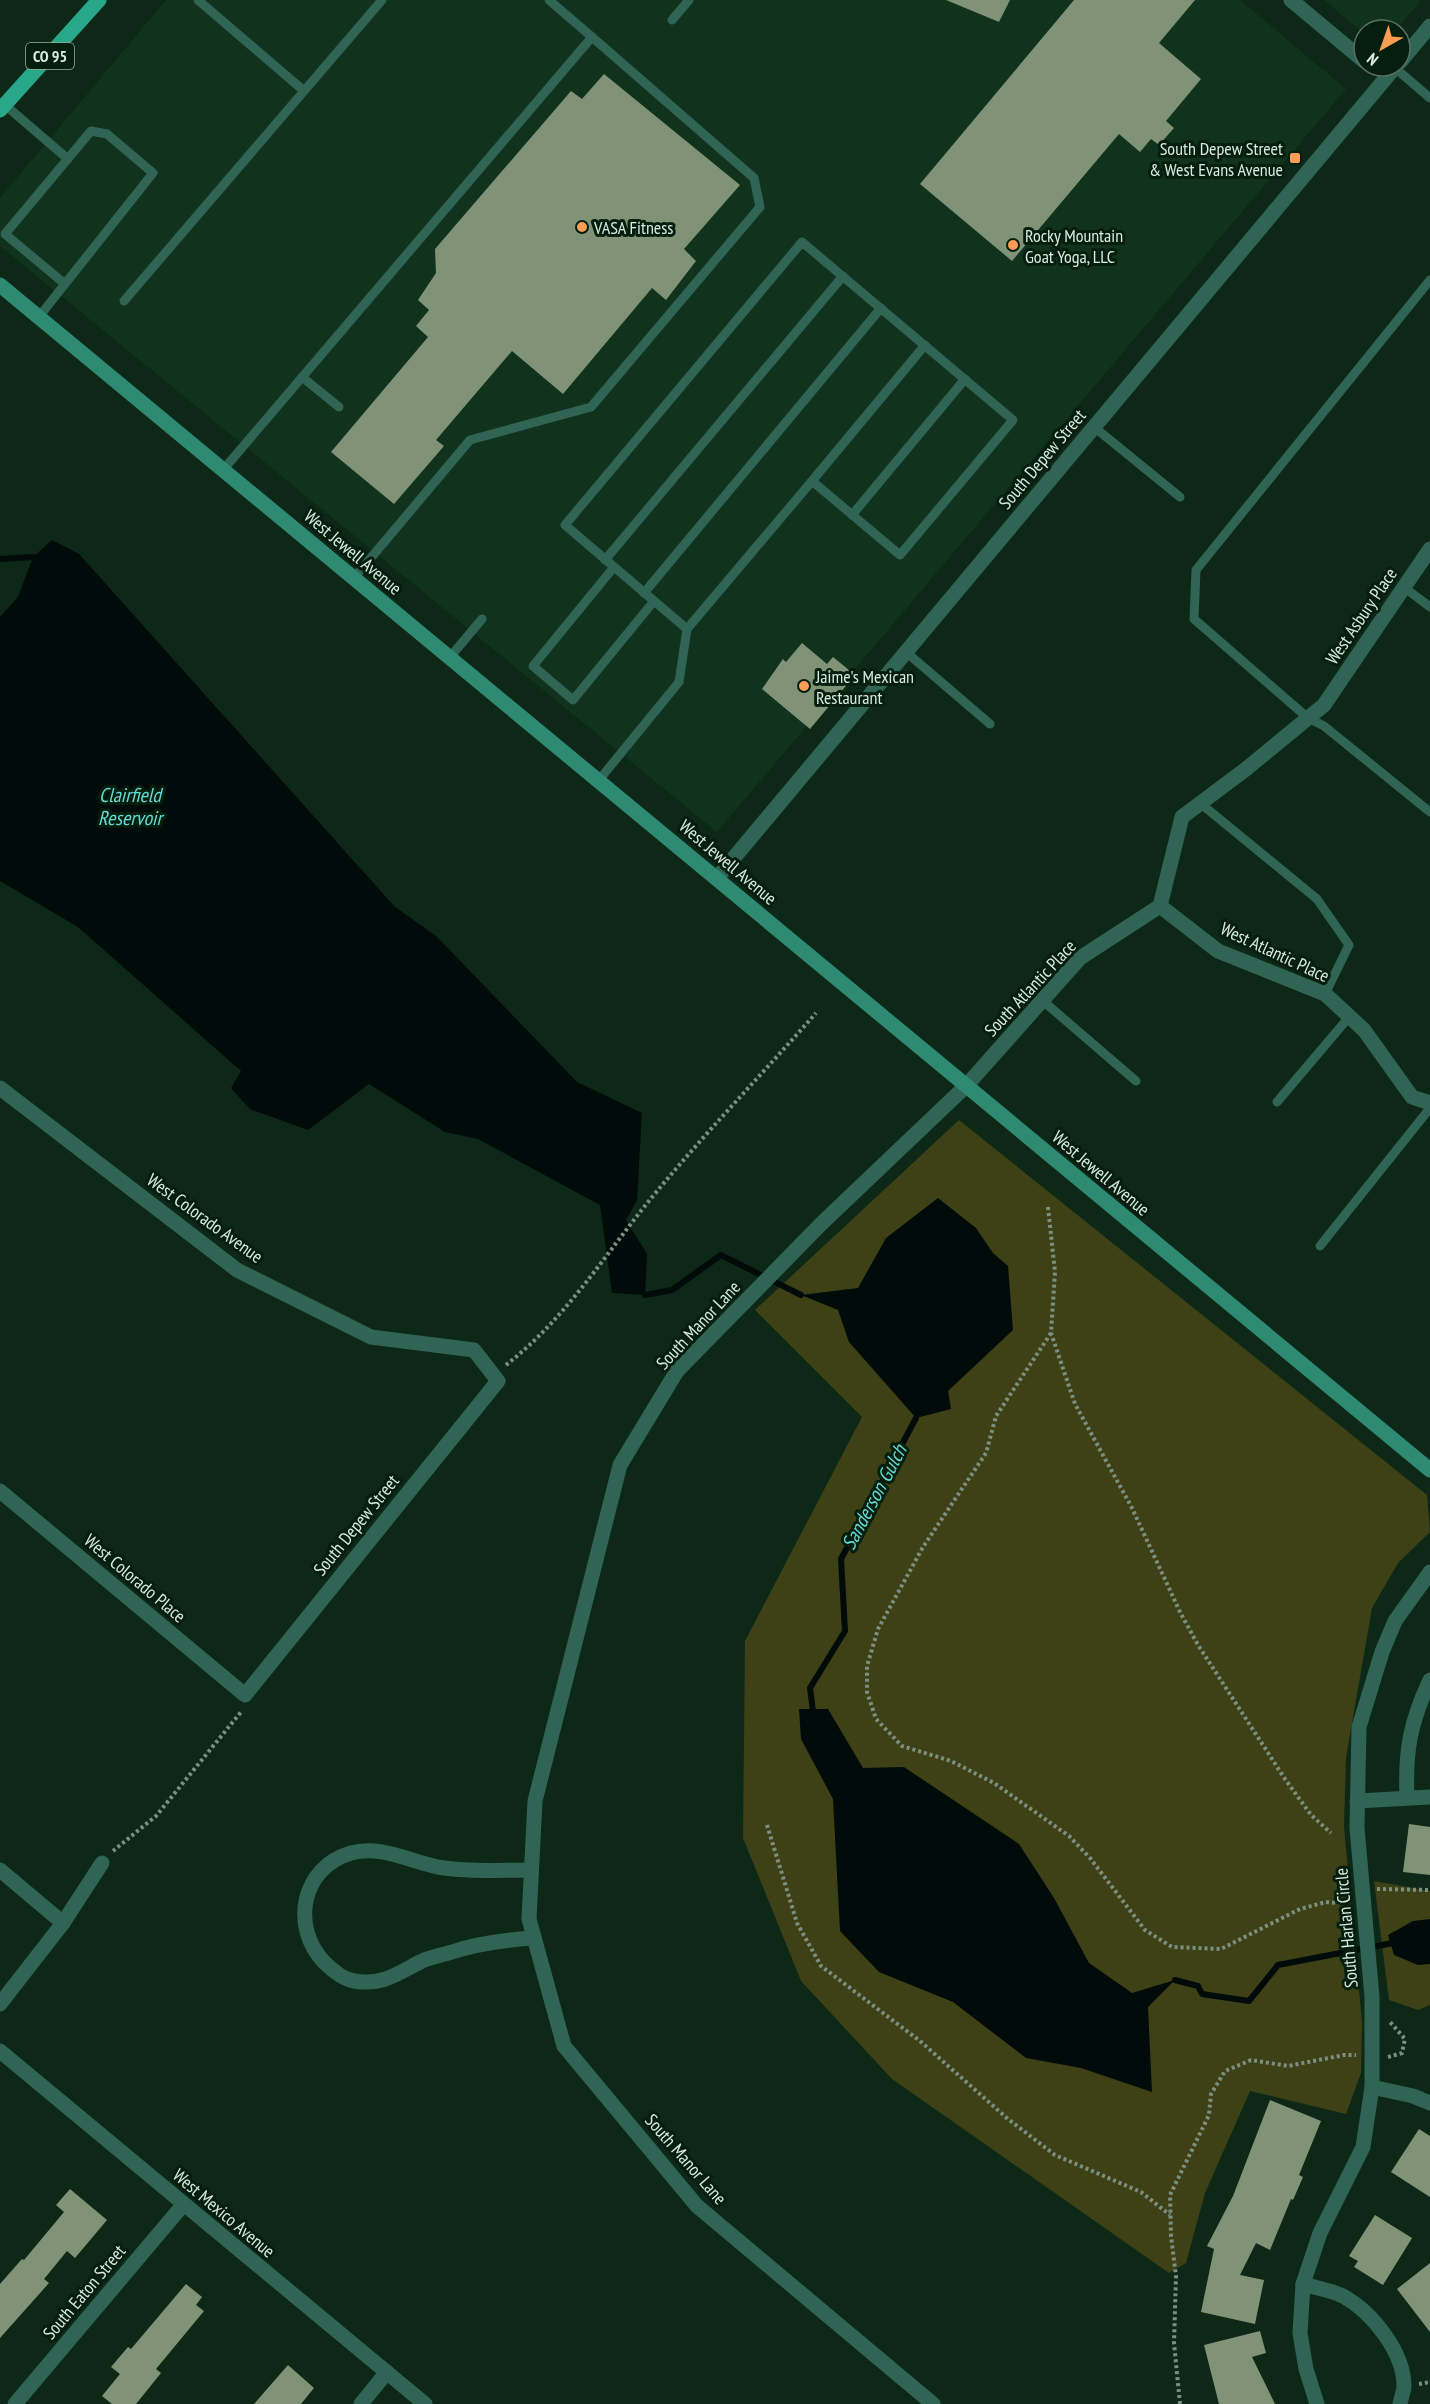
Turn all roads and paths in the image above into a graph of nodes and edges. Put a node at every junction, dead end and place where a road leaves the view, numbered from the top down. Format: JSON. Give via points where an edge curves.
{"nodes":[{"id":1,"x":99,"y":0,"type":"edge"},
{"id":2,"x":198,"y":0,"type":"edge"},
{"id":3,"x":382,"y":0,"type":"edge"},
{"id":4,"x":549,"y":0,"type":"edge"},
{"id":5,"x":689,"y":0,"type":"edge"},
{"id":6,"x":1291,"y":0,"type":"edge"},
{"id":7,"x":672,"y":20,"type":"dead end"},
{"id":8,"x":1430,"y":26,"type":"edge"},
{"id":9,"x":592,"y":37,"type":"junction"},
{"id":10,"x":1412,"y":48,"type":"edge"},
{"id":11,"x":1352,"y":51,"type":"edge"},
{"id":12,"x":1386,"y":78,"type":"edge"},
{"id":13,"x":1405,"y":78,"type":"edge"},
{"id":14,"x":303,"y":90,"type":"junction"},
{"id":15,"x":1430,"y":98,"type":"edge"},
{"id":16,"x":2,"y":108,"type":"edge"},
{"id":17,"x":68,"y":159,"type":"junction"},
{"id":18,"x":843,"y":276,"type":"junction"},
{"id":19,"x":1430,"y":280,"type":"edge"},
{"id":20,"x":65,"y":284,"type":"junction"},
{"id":21,"x":0,"y":285,"type":"edge"},
{"id":22,"x":124,"y":301,"type":"dead end"},
{"id":23,"x":881,"y":308,"type":"junction"},
{"id":24,"x":39,"y":317,"type":"junction"},
{"id":25,"x":925,"y":345,"type":"junction"},
{"id":26,"x":302,"y":377,"type":"junction"},
{"id":27,"x":965,"y":379,"type":"junction"},
{"id":28,"x":339,"y":407,"type":"dead end"},
{"id":29,"x":1094,"y":427,"type":"junction"},
{"id":30,"x":223,"y":470,"type":"junction"},
{"id":31,"x":812,"y":481,"type":"junction"},
{"id":32,"x":1180,"y":497,"type":"dead end"},
{"id":33,"x":852,"y":515,"type":"junction"},
{"id":34,"x":1430,"y":549,"type":"edge"},
{"id":35,"x":605,"y":560,"type":"junction"},
{"id":36,"x":614,"y":567,"type":"junction"},
{"id":37,"x":354,"y":578,"type":"junction"},
{"id":38,"x":1405,"y":588,"type":"junction"},
{"id":39,"x":644,"y":592,"type":"junction"},
{"id":40,"x":654,"y":601,"type":"junction"},
{"id":41,"x":1430,"y":607,"type":"edge"},
{"id":42,"x":482,"y":619,"type":"dead end"},
{"id":43,"x":687,"y":629,"type":"junction"},
{"id":44,"x":906,"y":652,"type":"junction"},
{"id":45,"x":450,"y":657,"type":"junction"},
{"id":46,"x":1308,"y":718,"type":"junction"},
{"id":47,"x":990,"y":724,"type":"dead end"},
{"id":48,"x":599,"y":780,"type":"junction"},
{"id":49,"x":1200,"y":803,"type":"junction"},
{"id":50,"x":1430,"y":812,"type":"edge"},
{"id":51,"x":717,"y":878,"type":"junction"},
{"id":52,"x":1161,"y":906,"type":"junction"},
{"id":53,"x":1325,"y":994,"type":"junction"},
{"id":54,"x":1042,"y":1001,"type":"junction"},
{"id":55,"x":816,"y":1012,"type":"dead end"},
{"id":56,"x":1348,"y":1017,"type":"junction"},
{"id":57,"x":1136,"y":1081,"type":"dead end"},
{"id":58,"x":966,"y":1086,"type":"junction"},
{"id":59,"x":0,"y":1088,"type":"edge"},
{"id":60,"x":1276,"y":1102,"type":"dead end"},
{"id":61,"x":1430,"y":1103,"type":"edge"},
{"id":62,"x":1430,"y":1108,"type":"edge"},
{"id":63,"x":1048,"y":1207,"type":"dead end"},
{"id":64,"x":1320,"y":1246,"type":"dead end"},
{"id":65,"x":1051,"y":1333,"type":"junction"},
{"id":66,"x":496,"y":1377,"type":"junction"},
{"id":67,"x":1430,"y":1470,"type":"edge"},
{"id":68,"x":0,"y":1491,"type":"edge"},
{"id":69,"x":1430,"y":1572,"type":"edge"},
{"id":70,"x":1430,"y":1680,"type":"edge"},
{"id":71,"x":245,"y":1695,"type":"junction"},
{"id":72,"x":1407,"y":1797,"type":"junction"},
{"id":73,"x":1430,"y":1797,"type":"edge"},
{"id":74,"x":1357,"y":1801,"type":"junction"},
{"id":75,"x":766,"y":1825,"type":"dead end"},
{"id":76,"x":1332,"y":1833,"type":"dead end"},
{"id":77,"x":102,"y":1863,"type":"joint"},
{"id":78,"x":0,"y":1870,"type":"edge"},
{"id":79,"x":531,"y":1870,"type":"junction"},
{"id":80,"x":1430,"y":1890,"type":"edge"},
{"id":81,"x":1363,"y":1898,"type":"junction"},
{"id":82,"x":63,"y":1923,"type":"junction"},
{"id":83,"x":533,"y":1938,"type":"junction"},
{"id":84,"x":0,"y":2004,"type":"edge"},
{"id":85,"x":0,"y":2051,"type":"edge"},
{"id":86,"x":1373,"y":2056,"type":"junction"},
{"id":87,"x":1372,"y":2087,"type":"junction"},
{"id":88,"x":1430,"y":2103,"type":"edge"},
{"id":89,"x":183,"y":2205,"type":"junction"},
{"id":90,"x":1170,"y":2215,"type":"junction"},
{"id":91,"x":1303,"y":2284,"type":"junction"},
{"id":92,"x":387,"y":2372,"type":"junction"},
{"id":93,"x":15,"y":2404,"type":"edge"},
{"id":94,"x":361,"y":2404,"type":"edge"},
{"id":95,"x":425,"y":2404,"type":"edge"},
{"id":96,"x":933,"y":2404,"type":"edge"},
{"id":97,"x":1180,"y":2404,"type":"edge"},
{"id":98,"x":1317,"y":2404,"type":"edge"},
{"id":99,"x":1400,"y":2404,"type":"edge"}],
"edges":[{"from":1,"to":16,"type":"main road","number":"CO 95"},
{"from":2,"to":14,"type":"lane"},
{"from":3,"to":14,"type":"lane"},
{"from":4,"to":9,"type":"lane"},
{"from":5,"to":7,"type":"lane"},
{"from":6,"to":11,"type":"street"},
{"from":8,"to":10,"type":"street","name":"South Depew Street"},
{"from":9,"to":26,"type":"lane"},
{"from":9,"to":37,"type":"lane","via":[[754,178],[760,207],[591,407],[470,440]]},
{"from":12,"to":29,"type":"street","name":"South Depew Street"},
{"from":13,"to":15,"type":"lane"},
{"from":14,"to":22,"type":"lane"},
{"from":16,"to":17,"type":"lane"},
{"from":17,"to":20,"type":"lane","via":[[5,234]]},
{"from":17,"to":20,"type":"lane","via":[[91,131],[107,134],[153,173]]},
{"from":18,"to":23,"type":"lane"},
{"from":18,"to":35,"type":"lane"},
{"from":18,"to":35,"type":"lane","via":[[802,242],[565,525]]},
{"from":19,"to":46,"type":"lane","via":[[1196,570],[1194,619]]},
{"from":20,"to":24,"type":"lane"},
{"from":21,"to":24,"type":"main road","name":"West Jewell Avenue"},
{"from":23,"to":25,"type":"lane"},
{"from":23,"to":39,"type":"lane"},
{"from":24,"to":30,"type":"main road","name":"West Jewell Avenue"},
{"from":25,"to":27,"type":"lane"},
{"from":25,"to":31,"type":"lane"},
{"from":26,"to":28,"type":"lane"},
{"from":26,"to":30,"type":"lane"},
{"from":27,"to":33,"type":"lane"},
{"from":27,"to":33,"type":"lane","via":[[1013,420],[900,555]]},
{"from":29,"to":32,"type":"lane"},
{"from":29,"to":44,"type":"street","name":"South Depew Street"},
{"from":30,"to":37,"type":"main road","name":"West Jewell Avenue"},
{"from":31,"to":33,"type":"lane"},
{"from":31,"to":43,"type":"lane"},
{"from":34,"to":38,"type":"street","name":"West Asbury Place"},
{"from":35,"to":36,"type":"lane"},
{"from":36,"to":39,"type":"lane"},
{"from":36,"to":40,"type":"lane","via":[[533,666],[541,673],[573,700]]},
{"from":37,"to":45,"type":"main road","name":"West Jewell Avenue"},
{"from":38,"to":41,"type":"lane"},
{"from":38,"to":46,"type":"street","name":"West Asbury Place","via":[[1324,705]]},
{"from":39,"to":40,"type":"lane"},
{"from":40,"to":43,"type":"lane"},
{"from":42,"to":45,"type":"lane"},
{"from":43,"to":48,"type":"lane","via":[[679,682]]},
{"from":44,"to":47,"type":"lane"},
{"from":44,"to":51,"type":"street","name":"South Depew Street"},
{"from":45,"to":48,"type":"main road","name":"West Jewell Avenue"},
{"from":46,"to":49,"type":"street"},
{"from":46,"to":50,"type":"lane","via":[[1324,726]]},
{"from":48,"to":51,"type":"main road","name":"West Jewell Avenue"},
{"from":49,"to":52,"type":"street","via":[[1182,817]]},
{"from":49,"to":53,"type":"lane","via":[[1317,899],[1349,945]]},
{"from":51,"to":58,"type":"main road","name":"West Jewell Avenue"},
{"from":52,"to":53,"type":"street","name":"West Atlantic Place","via":[[1218,951]]},
{"from":52,"to":54,"type":"street","name":"South Atlantic Place","via":[[1080,958]]},
{"from":53,"to":56,"type":"street","name":"West Atlantic Place"},
{"from":54,"to":57,"type":"lane"},
{"from":54,"to":58,"type":"street","name":"South Atlantic Place"},
{"from":55,"to":66,"type":"path","via":[[657,1191],[593,1274]]},
{"from":56,"to":60,"type":"lane"},
{"from":56,"to":61,"type":"street","name":"West Atlantic Place","via":[[1364,1030],[1412,1097]]},
{"from":58,"to":67,"type":"main road","name":"West Jewell Avenue"},
{"from":58,"to":79,"type":"street","name":"South Manor Lane","via":[[807,1238],[677,1371],[621,1465],[534,1801]]},
{"from":59,"to":66,"type":"street","name":"West Colorado Avenue","via":[[237,1270],[371,1337],[474,1350]]},
{"from":62,"to":64,"type":"lane"},
{"from":63,"to":65,"type":"path","via":[[1055,1272]]},
{"from":65,"to":76,"type":"path","via":[[1075,1404],[1132,1508],[1180,1612],[1285,1779],[1311,1815]]},
{"from":65,"to":81,"type":"path","via":[[996,1416],[986,1453],[923,1547],[878,1629],[867,1666],[867,1692],[876,1719],[903,1746],[951,1761],[986,1779],[1069,1836],[1145,1930],[1172,1947],[1221,1949],[1300,1909]]},
{"from":66,"to":71,"type":"street","name":"South Depew Street"},
{"from":68,"to":71,"type":"street","name":"West Colorado Place"},
{"from":69,"to":74,"type":"street","name":"South Harlan Circle","via":[[1395,1621],[1382,1652],[1359,1727]]},
{"from":70,"to":72,"type":"street","via":[[1409,1732],[1405,1761]]},
{"from":71,"to":77,"type":"path","via":[[243,1709],[192,1774],[156,1816]]},
{"from":72,"to":73,"type":"street"},
{"from":72,"to":74,"type":"street"},
{"from":74,"to":81,"type":"street","name":"South Harlan Circle"},
{"from":75,"to":90,"type":"path","via":[[797,1923],[821,1966],[920,2041],[1055,2155],[1141,2192]]},
{"from":77,"to":82,"type":"street"},
{"from":78,"to":82,"type":"street"},
{"from":79,"to":83,"type":"street","name":"South Manor Lane","via":[[529,1919]]},
{"from":79,"to":83,"type":"street","via":[[445,1868],[374,1850],[351,1853],[329,1863],[309,1888],[303,1911],[305,1934],[319,1957],[333,1972],[352,1981],[375,1982],[401,1975],[422,1961],[484,1942]]},
{"from":80,"to":81,"type":"path"},
{"from":81,"to":86,"type":"street","name":"South Harlan Circle"},
{"from":82,"to":84,"type":"street"},
{"from":83,"to":96,"type":"street","name":"South Manor Lane","via":[[564,2046],[697,2206]]},
{"from":85,"to":89,"type":"street","name":"West Mexico Avenue"},
{"from":86,"to":87,"type":"street","name":"South Harlan Circle"},
{"from":86,"to":90,"type":"path","via":[[1344,2055],[1288,2066],[1251,2060],[1225,2071],[1211,2094],[1209,2115],[1170,2195]]},
{"from":87,"to":88,"type":"street"},
{"from":87,"to":91,"type":"street","name":"South Harlan Circle","via":[[1363,2147],[1320,2234]]},
{"from":89,"to":92,"type":"street","name":"West Mexico Avenue"},
{"from":89,"to":93,"type":"street","name":"South Eaton Street"},
{"from":90,"to":97,"type":"path"},
{"from":91,"to":98,"type":"street","name":"South Harlan Circle","via":[[1300,2333]]},
{"from":91,"to":99,"type":"street","via":[[1344,2296],[1384,2334],[1397,2356],[1404,2386]]},
{"from":92,"to":94,"type":"street"},
{"from":92,"to":95,"type":"street","name":"West Mexico Avenue"}]}
